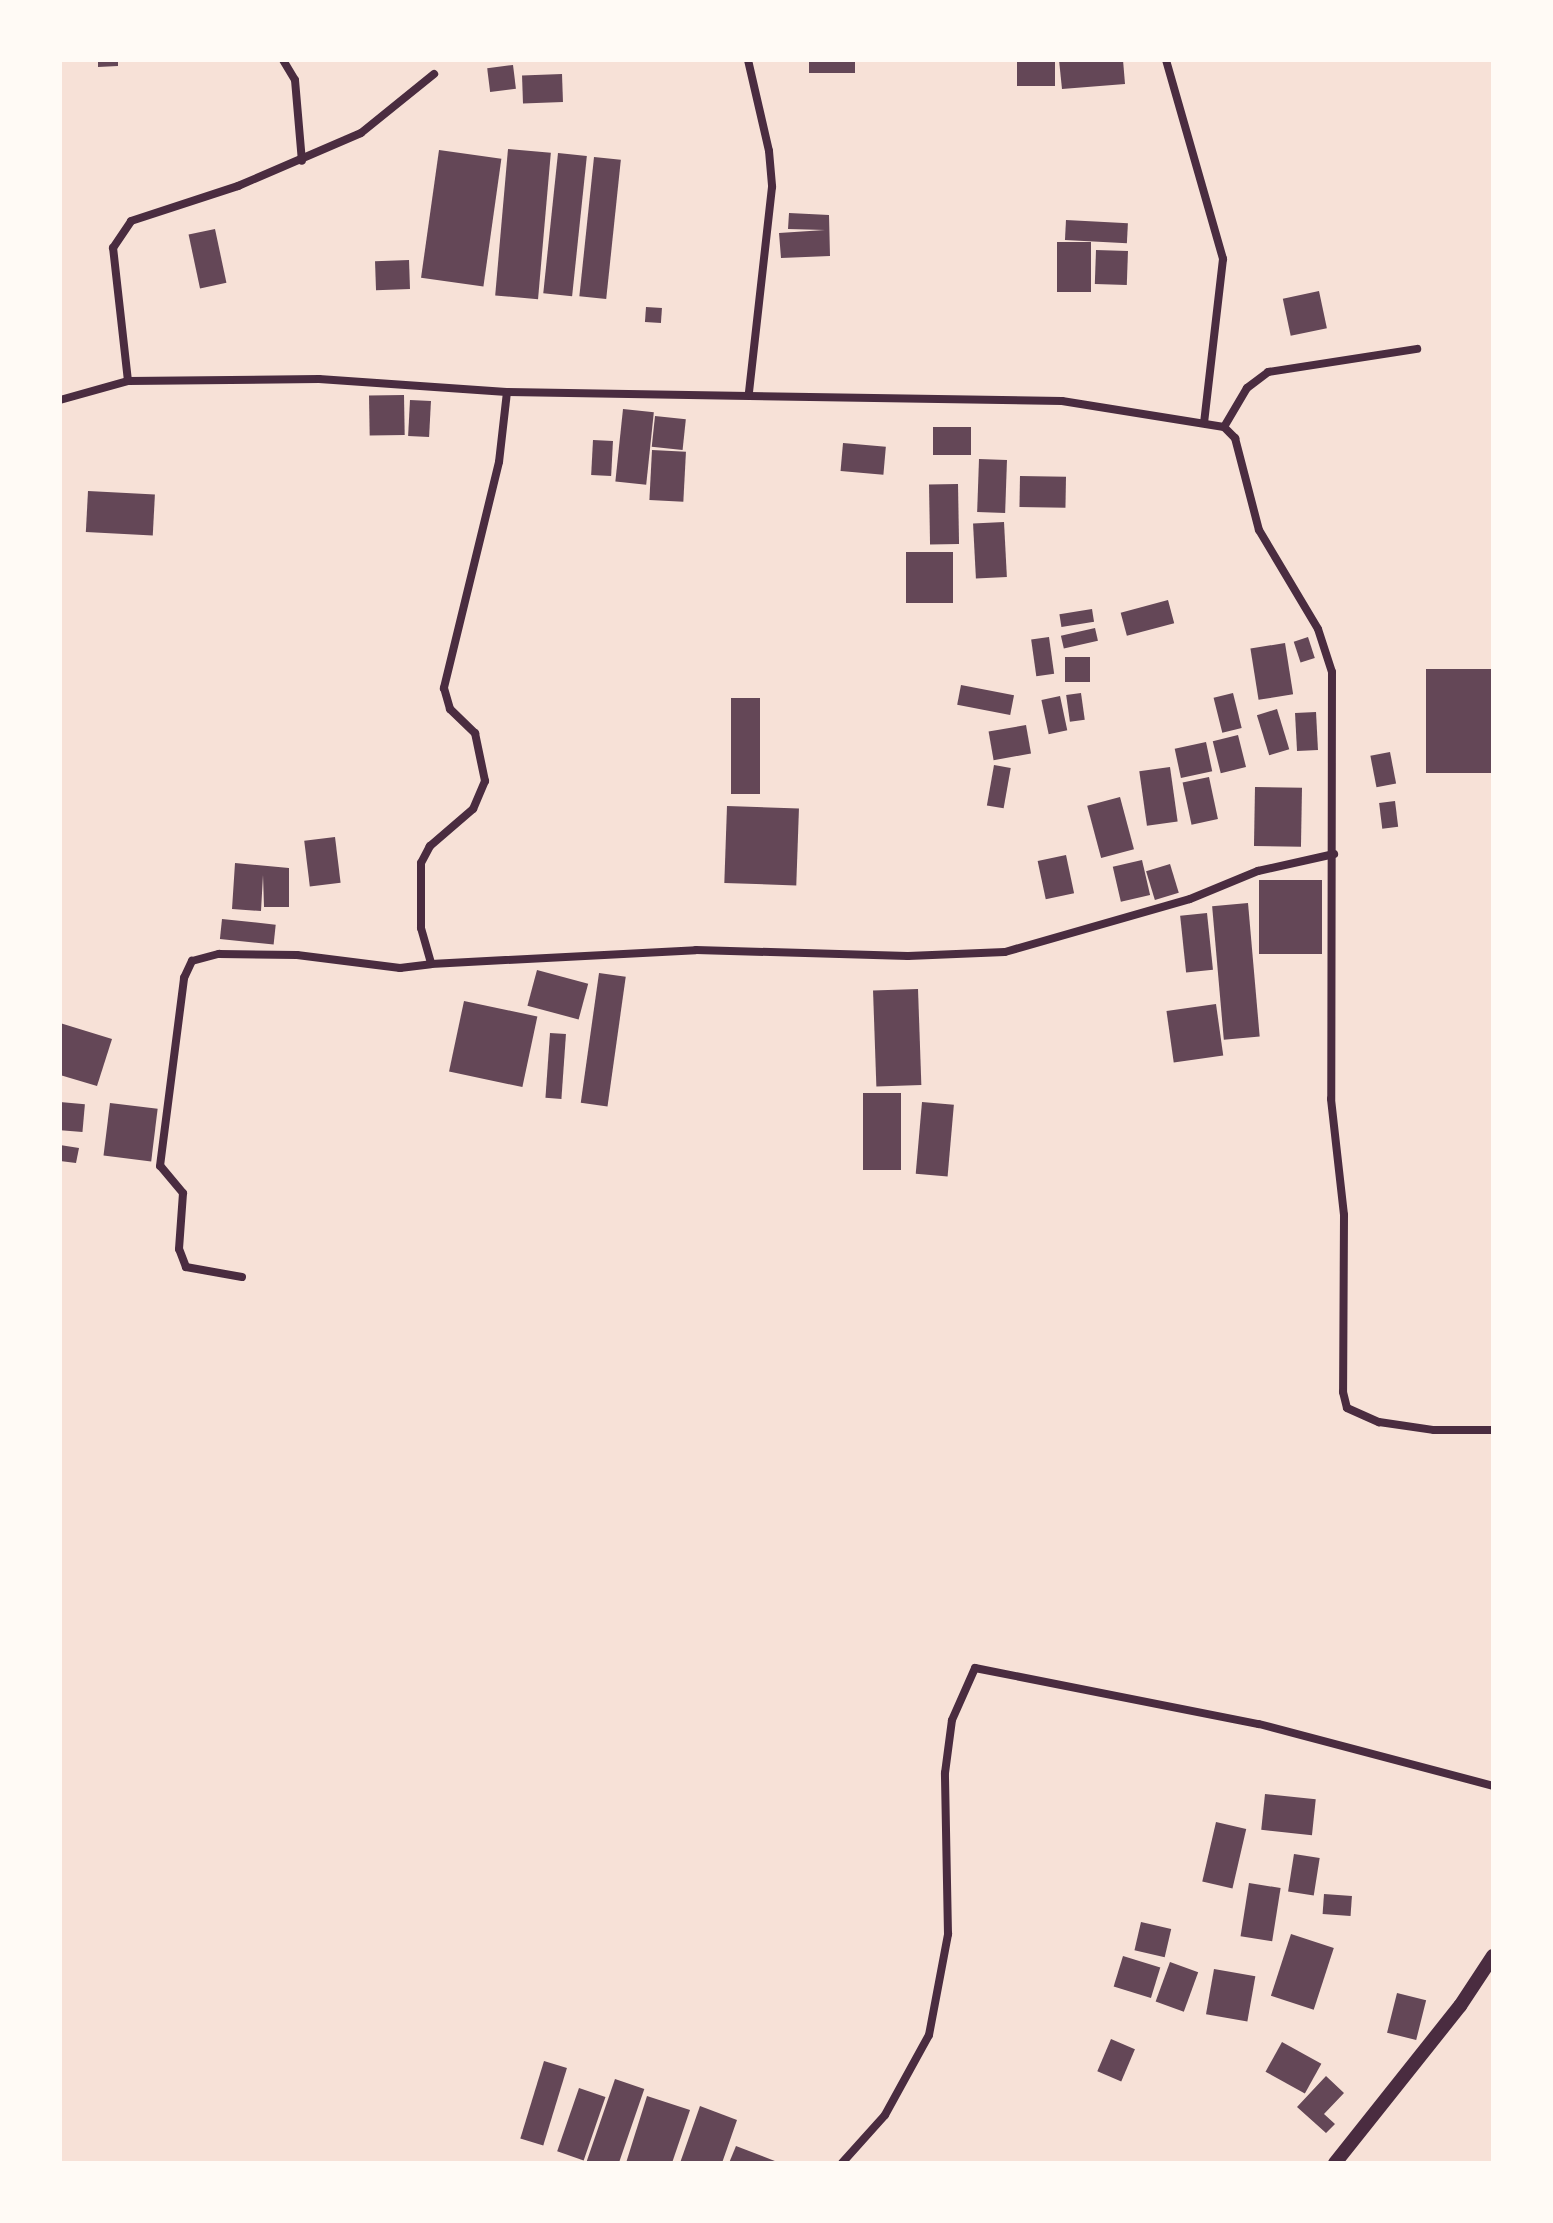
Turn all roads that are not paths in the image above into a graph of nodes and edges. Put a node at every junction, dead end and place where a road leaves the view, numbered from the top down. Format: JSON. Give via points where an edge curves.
{"nodes":[{"id":1,"x":283,"y":60,"type":"edge"},
{"id":2,"x":748,"y":60,"type":"edge"},
{"id":3,"x":1166,"y":60,"type":"edge"},
{"id":4,"x":434,"y":74,"type":"dead end"},
{"id":5,"x":302,"y":161,"type":"junction"},
{"id":6,"x":1417,"y":349,"type":"dead end"},
{"id":7,"x":128,"y":381,"type":"junction"},
{"id":8,"x":507,"y":392,"type":"junction"},
{"id":9,"x":749,"y":393,"type":"junction"},
{"id":10,"x":60,"y":400,"type":"edge"},
{"id":11,"x":1204,"y":422,"type":"junction"},
{"id":12,"x":1224,"y":427,"type":"junction"},
{"id":13,"x":1334,"y":854,"type":"junction"},
{"id":14,"x":431,"y":964,"type":"junction"},
{"id":15,"x":242,"y":1277,"type":"dead end"},
{"id":16,"x":1493,"y":1430,"type":"edge"},
{"id":17,"x":1493,"y":1786,"type":"edge"},
{"id":18,"x":1493,"y":1956,"type":"edge"},
{"id":19,"x":842,"y":2163,"type":"edge"},
{"id":20,"x":1335,"y":2163,"type":"edge"}],
"edges":[{"from":1,"to":5,"type":"street","via":[[295,80]]},
{"from":2,"to":9,"type":"street","via":[[772,187]]},
{"from":3,"to":11,"type":"street","via":[[1223,259]]},
{"from":4,"to":5,"type":"street","via":[[361,133]]},
{"from":5,"to":7,"type":"street","via":[[150,211],[121,231],[113,248]]},
{"from":6,"to":12,"type":"street","via":[[1268,372],[1247,388]]},
{"from":7,"to":8,"type":"street","via":[[319,379]]},
{"from":7,"to":10,"type":"street"},
{"from":8,"to":9,"type":"street"},
{"from":8,"to":14,"type":"street","via":[[499,462],[444,688],[450,709],[475,733],[485,781],[473,809],[430,846],[421,863],[421,928]]},
{"from":9,"to":11,"type":"street","via":[[1062,401]]},
{"from":11,"to":12,"type":"street"},
{"from":12,"to":13,"type":"street","via":[[1235,438],[1259,530],[1318,629],[1332,672]]},
{"from":13,"to":14,"type":"street","via":[[1258,871],[1190,899],[1005,952],[908,956],[696,950]]},
{"from":13,"to":16,"type":"street","via":[[1331,1099],[1344,1215],[1347,1408],[1379,1422],[1434,1430]]},
{"from":14,"to":15,"type":"street","via":[[400,968],[297,955],[219,954],[192,961],[184,978],[160,1166],[183,1193],[179,1249],[186,1267]]},
{"from":17,"to":19,"type":"street","via":[[1259,1724],[975,1668],[952,1720],[945,1773],[948,1934],[929,2035],[885,2115]]},
{"from":18,"to":20,"type":"street","via":[[1460,2006]]}]}
